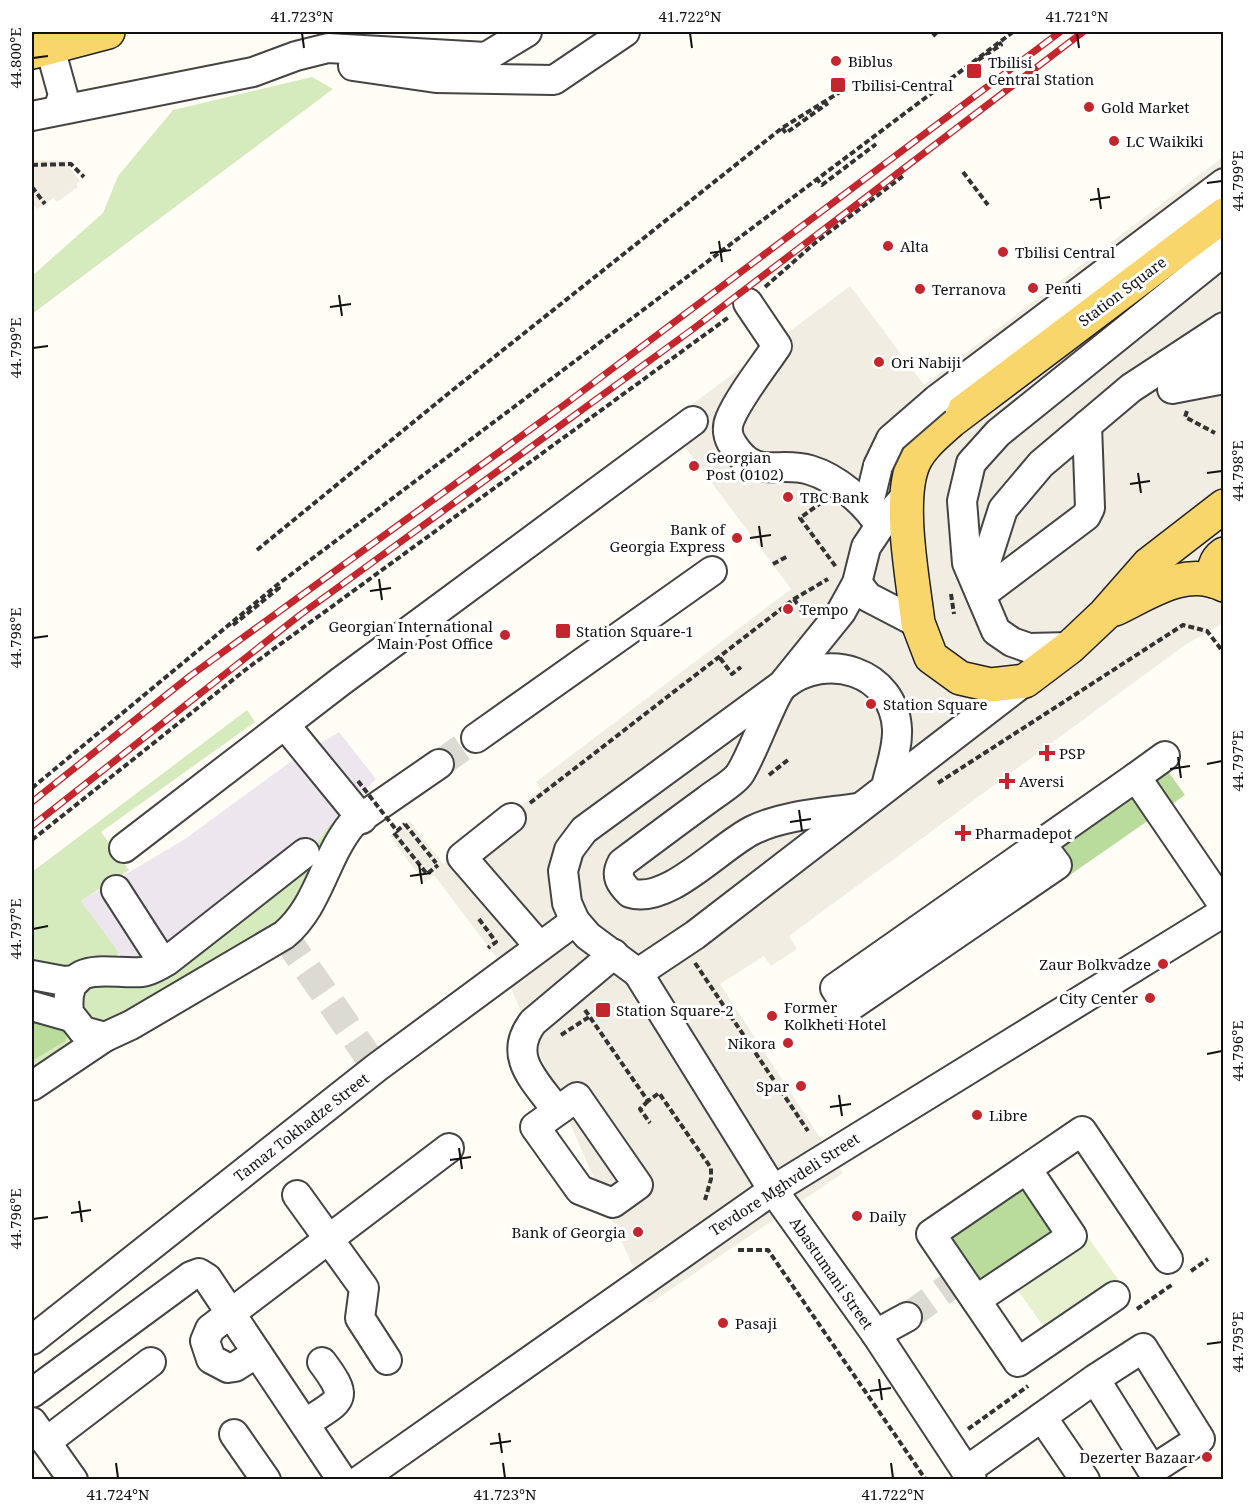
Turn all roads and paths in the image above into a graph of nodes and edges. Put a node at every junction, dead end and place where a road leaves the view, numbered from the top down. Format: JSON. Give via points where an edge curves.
{"nodes":[{"id":1,"x":108,"y":32,"type":"edge"},
{"id":2,"x":527,"y":32,"type":"edge"},
{"id":3,"x":626,"y":32,"type":"edge"},
{"id":4,"x":937,"y":32,"type":"edge"},
{"id":5,"x":1013,"y":32,"type":"edge"},
{"id":6,"x":933,"y":36,"type":"dead end"},
{"id":7,"x":999,"y":42,"type":"junction"},
{"id":8,"x":56,"y":43,"type":"edge"},
{"id":9,"x":958,"y":69,"type":"dead end"},
{"id":10,"x":253,"y":72,"type":"junction"},
{"id":11,"x":839,"y":94,"type":"dead end"},
{"id":12,"x":45,"y":112,"type":"edge"},
{"id":13,"x":876,"y":144,"type":"dead end"},
{"id":14,"x":32,"y":165,"type":"edge"},
{"id":15,"x":963,"y":172,"type":"dead end"},
{"id":16,"x":903,"y":176,"type":"dead end"},
{"id":17,"x":84,"y":177,"type":"dead end"},
{"id":18,"x":816,"y":178,"type":"junction"},
{"id":19,"x":1224,"y":183,"type":"edge"},
{"id":20,"x":32,"y":188,"type":"edge"},
{"id":21,"x":45,"y":204,"type":"dead end"},
{"id":22,"x":988,"y":205,"type":"dead end"},
{"id":23,"x":1224,"y":215,"type":"edge"},
{"id":24,"x":1224,"y":251,"type":"edge"},
{"id":25,"x":748,"y":303,"type":"junction"},
{"id":26,"x":1224,"y":327,"type":"edge"},
{"id":27,"x":1224,"y":357,"type":"edge"},
{"id":28,"x":1224,"y":379,"type":"edge"},
{"id":29,"x":1131,"y":388,"type":"junction"},
{"id":30,"x":1188,"y":407,"type":"dead end"},
{"id":31,"x":693,"y":421,"type":"dead end"},
{"id":32,"x":1087,"y":425,"type":"junction"},
{"id":33,"x":1215,"y":433,"type":"dead end"},
{"id":34,"x":905,"y":497,"type":"junction"},
{"id":35,"x":828,"y":498,"type":"dead end"},
{"id":36,"x":1224,"y":506,"type":"edge"},
{"id":37,"x":874,"y":516,"type":"junction"},
{"id":38,"x":257,"y":550,"type":"dead end"},
{"id":39,"x":788,"y":556,"type":"dead end"},
{"id":40,"x":773,"y":564,"type":"dead end"},
{"id":41,"x":712,"y":571,"type":"dead end"},
{"id":42,"x":1220,"y":573,"type":"edge"},
{"id":43,"x":857,"y":583,"type":"junction"},
{"id":44,"x":277,"y":585,"type":"junction"},
{"id":45,"x":950,"y":591,"type":"dead end"},
{"id":46,"x":980,"y":591,"type":"junction"},
{"id":47,"x":794,"y":599,"type":"junction"},
{"id":48,"x":954,"y":614,"type":"dead end"},
{"id":49,"x":1105,"y":614,"type":"junction"},
{"id":50,"x":807,"y":618,"type":"dead end"},
{"id":51,"x":918,"y":623,"type":"junction"},
{"id":52,"x":233,"y":625,"type":"dead end"},
{"id":53,"x":1070,"y":647,"type":"junction"},
{"id":54,"x":1224,"y":653,"type":"edge"},
{"id":55,"x":720,"y":658,"type":"junction"},
{"id":56,"x":741,"y":667,"type":"dead end"},
{"id":57,"x":1024,"y":681,"type":"junction"},
{"id":58,"x":782,"y":686,"type":"junction"},
{"id":59,"x":285,"y":725,"type":"junction"},
{"id":60,"x":476,"y":738,"type":"tunnel mouth"},
{"id":61,"x":1165,"y":756,"type":"dead end"},
{"id":62,"x":789,"y":759,"type":"dead end"},
{"id":63,"x":439,"y":764,"type":"tunnel mouth"},
{"id":64,"x":1136,"y":777,"type":"junction"},
{"id":65,"x":766,"y":778,"type":"dead end"},
{"id":66,"x":358,"y":781,"type":"dead end"},
{"id":67,"x":886,"y":787,"type":"junction"},
{"id":68,"x":32,"y":788,"type":"edge"},
{"id":69,"x":930,"y":788,"type":"dead end"},
{"id":70,"x":857,"y":808,"type":"junction"},
{"id":71,"x":511,"y":818,"type":"joint"},
{"id":72,"x":362,"y":819,"type":"junction"},
{"id":73,"x":394,"y":832,"type":"dead end"},
{"id":74,"x":32,"y":840,"type":"edge"},
{"id":75,"x":1042,"y":845,"type":"junction"},
{"id":76,"x":124,"y":848,"type":"dead end"},
{"id":77,"x":305,"y":853,"type":"dead end"},
{"id":78,"x":410,"y":853,"type":"junction"},
{"id":79,"x":405,"y":857,"type":"dead end"},
{"id":80,"x":116,"y":890,"type":"dead end"},
{"id":81,"x":1224,"y":906,"type":"edge"},
{"id":82,"x":1224,"y":912,"type":"edge"},
{"id":83,"x":575,"y":921,"type":"junction"},
{"id":84,"x":496,"y":942,"type":"dead end"},
{"id":85,"x":539,"y":946,"type":"junction"},
{"id":86,"x":488,"y":948,"type":"dead end"},
{"id":87,"x":614,"y":954,"type":"junction"},
{"id":88,"x":698,"y":957,"type":"dead end"},
{"id":89,"x":163,"y":963,"type":"junction"},
{"id":90,"x":638,"y":973,"type":"junction"},
{"id":91,"x":32,"y":975,"type":"edge"},
{"id":92,"x":77,"y":980,"type":"junction"},
{"id":93,"x":571,"y":990,"type":"junction"},
{"id":94,"x":32,"y":1006,"type":"edge"},
{"id":95,"x":71,"y":1017,"type":"junction"},
{"id":96,"x":589,"y":1017,"type":"junction"},
{"id":97,"x":570,"y":1029,"type":"dead end"},
{"id":98,"x":105,"y":1037,"type":"junction"},
{"id":99,"x":32,"y":1086,"type":"edge"},
{"id":100,"x":648,"y":1101,"type":"junction"},
{"id":101,"x":557,"y":1111,"type":"dead end"},
{"id":102,"x":650,"y":1123,"type":"dead end"},
{"id":103,"x":808,"y":1131,"type":"dead end"},
{"id":104,"x":449,"y":1148,"type":"dead end"},
{"id":105,"x":1027,"y":1169,"type":"junction"},
{"id":106,"x":773,"y":1190,"type":"junction"},
{"id":107,"x":297,"y":1196,"type":"dead end"},
{"id":108,"x":705,"y":1200,"type":"dead end"},
{"id":109,"x":329,"y":1239,"type":"junction"},
{"id":110,"x":738,"y":1250,"type":"dead end"},
{"id":111,"x":1168,"y":1258,"type":"dead end"},
{"id":112,"x":962,"y":1289,"type":"junction"},
{"id":113,"x":1115,"y":1296,"type":"dead end"},
{"id":114,"x":230,"y":1314,"type":"junction"},
{"id":115,"x":907,"y":1317,"type":"tunnel mouth"},
{"id":116,"x":876,"y":1334,"type":"junction"},
{"id":117,"x":32,"y":1340,"type":"edge"},
{"id":118,"x":257,"y":1353,"type":"junction"},
{"id":119,"x":387,"y":1360,"type":"dead end"},
{"id":120,"x":151,"y":1362,"type":"dead end"},
{"id":121,"x":322,"y":1362,"type":"dead end"},
{"id":122,"x":1095,"y":1378,"type":"dead end"},
{"id":123,"x":32,"y":1393,"type":"edge"},
{"id":124,"x":1042,"y":1417,"type":"junction"},
{"id":125,"x":305,"y":1424,"type":"junction"},
{"id":126,"x":234,"y":1434,"type":"dead end"},
{"id":127,"x":40,"y":1444,"type":"edge"},
{"id":128,"x":969,"y":1475,"type":"edge"},
{"id":129,"x":73,"y":1479,"type":"edge"},
{"id":130,"x":266,"y":1479,"type":"edge"},
{"id":131,"x":342,"y":1479,"type":"edge"},
{"id":132,"x":360,"y":1479,"type":"edge"},
{"id":133,"x":926,"y":1479,"type":"edge"},
{"id":134,"x":1085,"y":1479,"type":"edge"}],
"edges":[{"from":1,"to":8,"type":"main road"},
{"from":2,"to":10,"type":"street","via":[[486,57],[328,48]]},
{"from":3,"to":10,"type":"street","via":[[554,80],[436,78],[332,63],[290,72]]},
{"from":4,"to":6,"type":"path"},
{"from":5,"to":7,"type":"path"},
{"from":7,"to":9,"type":"path","via":[[1001,45],[986,57]]},
{"from":7,"to":18,"type":"path"},
{"from":8,"to":12,"type":"street","via":[[63,95]]},
{"from":10,"to":12,"type":"street"},
{"from":11,"to":38,"type":"path","via":[[782,128]]},
{"from":13,"to":18,"type":"path","via":[[822,185]]},
{"from":14,"to":17,"type":"path","via":[[71,164]]},
{"from":15,"to":22,"type":"path"},
{"from":16,"to":25,"type":"path","via":[[815,243]]},
{"from":18,"to":44,"type":"path"},
{"from":19,"to":37,"type":"street","bridge":true,"via":[[936,400],[891,439],[878,466]]},
{"from":20,"to":21,"type":"path"},
{"from":23,"to":34,"type":"main road","name":"Station Square","via":[[951,421],[923,447],[914,462]]},
{"from":24,"to":46,"type":"street","via":[[998,433],[971,463],[962,501],[963,524],[967,563]]},
{"from":25,"to":37,"type":"street","via":[[777,346],[729,420],[730,441],[751,465],[812,471]]},
{"from":25,"to":74,"type":"path","via":[[249,667]]},
{"from":26,"to":29,"type":"street"},
{"from":27,"to":29,"type":"street"},
{"from":28,"to":29,"type":"street","via":[[1170,389]]},
{"from":29,"to":32,"type":"street"},
{"from":30,"to":33,"type":"path","via":[[1185,417]]},
{"from":31,"to":59,"type":"street"},
{"from":32,"to":46,"type":"street","via":[[1041,464],[1003,509]]},
{"from":32,"to":46,"type":"street","via":[[1090,508],[1086,516]]},
{"from":34,"to":37,"type":"street","name":"Station Square"},
{"from":34,"to":51,"type":"main road","name":"Station Square"},
{"from":35,"to":47,"type":"path","via":[[800,518],[836,568],[824,583]]},
{"from":36,"to":49,"type":"main road","name":"Station Square","via":[[1149,564]]},
{"from":37,"to":43,"type":"street","name":"Station Square"},
{"from":39,"to":40,"type":"path"},
{"from":41,"to":60,"type":"street"},
{"from":42,"to":49,"type":"main road","via":[[1178,579]]},
{"from":43,"to":51,"type":"street","via":[[868,597]]},
{"from":43,"to":58,"type":"street","name":"Station Square","via":[[841,612]]},
{"from":44,"to":52,"type":"path","via":[[279,588]]},
{"from":44,"to":68,"type":"path"},
{"from":45,"to":48,"type":"path"},
{"from":46,"to":53,"type":"street","via":[[996,631],[1012,642],[1029,648]]},
{"from":47,"to":50,"type":"path"},
{"from":47,"to":55,"type":"path"},
{"from":49,"to":53,"type":"main road","name":"Station Square"},
{"from":51,"to":57,"type":"main road","name":"Station Square","via":[[931,657],[960,678],[991,685]]},
{"from":53,"to":57,"type":"main road","name":"Station Square"},
{"from":54,"to":69,"type":"path","via":[[1207,631],[1183,625]]},
{"from":55,"to":56,"type":"path","via":[[732,674]]},
{"from":55,"to":71,"type":"path"},
{"from":57,"to":67,"type":"street","name":"Station Square"},
{"from":58,"to":67,"type":"street","via":[[817,670],[837,668],[863,674],[876,682],[887,696],[897,729]]},
{"from":58,"to":70,"type":"street","via":[[738,776],[622,863],[618,872],[622,885],[638,896],[656,892],[762,826]]},
{"from":58,"to":83,"type":"street","name":"Station Square","via":[[575,839],[563,871],[567,903]]},
{"from":59,"to":72,"type":"street"},
{"from":59,"to":76,"type":"street"},
{"from":61,"to":64,"type":"street"},
{"from":62,"to":65,"type":"path"},
{"from":63,"to":72,"type":"street"},
{"from":64,"to":75,"type":"street"},
{"from":64,"to":81,"type":"street"},
{"from":66,"to":78,"type":"path","bridge":true,"via":[[397,831],[405,824],[437,864],[427,874]]},
{"from":67,"to":70,"type":"street","name":"Station Square"},
{"from":70,"to":90,"type":"street","name":"Station Square","via":[[695,935]]},
{"from":71,"to":85,"type":"street","via":[[462,857]]},
{"from":72,"to":98,"type":"street","via":[[343,835],[295,926]]},
{"from":73,"to":78,"type":"path"},
{"from":75,"to":75,"type":"street","via":[[835,988],[848,1008],[1057,865]]},
{"from":77,"to":89,"type":"street"},
{"from":78,"to":79,"type":"path"},
{"from":80,"to":89,"type":"street"},
{"from":82,"to":106,"type":"street","name":"Tevdore Mghvdeli Street"},
{"from":83,"to":85,"type":"street","name":"Tamaz Tokhadze Street"},
{"from":83,"to":87,"type":"street","name":"Station Square","via":[[588,936]]},
{"from":84,"to":86,"type":"path"},
{"from":85,"to":117,"type":"street","name":"Tamaz Tokhadze Street","via":[[376,1068]]},
{"from":87,"to":90,"type":"street","name":"Station Square"},
{"from":87,"to":93,"type":"street"},
{"from":88,"to":103,"type":"path","via":[[694,961]]},
{"from":89,"to":92,"type":"street","via":[[142,972],[97,970]]},
{"from":90,"to":106,"type":"street","name":"Abastumani Street"},
{"from":91,"to":92,"type":"street"},
{"from":92,"to":95,"type":"street","via":[[68,1001]]},
{"from":93,"to":96,"type":"path"},
{"from":93,"to":101,"type":"street","via":[[523,1035],[521,1050],[526,1066]]},
{"from":94,"to":95,"type":"street"},
{"from":95,"to":98,"type":"street","via":[[83,1031]]},
{"from":96,"to":97,"type":"path"},
{"from":96,"to":100,"type":"path"},
{"from":98,"to":99,"type":"street"},
{"from":100,"to":102,"type":"path","via":[[640,1109]]},
{"from":100,"to":108,"type":"path","via":[[659,1093],[711,1168]]},
{"from":104,"to":109,"type":"street"},
{"from":105,"to":111,"type":"street","via":[[1082,1131]]},
{"from":105,"to":112,"type":"street","via":[[932,1234]]},
{"from":105,"to":112,"type":"street","via":[[1072,1236]]},
{"from":106,"to":116,"type":"street","name":"Abastumani Street"},
{"from":106,"to":132,"type":"street","name":"Tevdore Mghvdeli Street"},
{"from":107,"to":109,"type":"street"},
{"from":109,"to":114,"type":"street"},
{"from":109,"to":119,"type":"street","via":[[364,1288],[360,1318]]},
{"from":110,"to":133,"type":"path","via":[[768,1250]]},
{"from":112,"to":113,"type":"street","via":[[1018,1362]]},
{"from":114,"to":118,"type":"street"},
{"from":114,"to":118,"type":"street","via":[[206,1336],[211,1359],[228,1368]]},
{"from":114,"to":123,"type":"street","via":[[207,1278],[199,1273],[190,1276]]},
{"from":115,"to":116,"type":"street"},
{"from":116,"to":128,"type":"street","name":"Abastumani Street"},
{"from":118,"to":125,"type":"street"},
{"from":120,"to":127,"type":"street"},
{"from":121,"to":125,"type":"street","via":[[339,1384],[339,1400]]},
{"from":122,"to":124,"type":"street"},
{"from":124,"to":128,"type":"street"},
{"from":124,"to":134,"type":"street"},
{"from":125,"to":131,"type":"street"},
{"from":126,"to":130,"type":"street"},
{"from":127,"to":129,"type":"street"}]}
